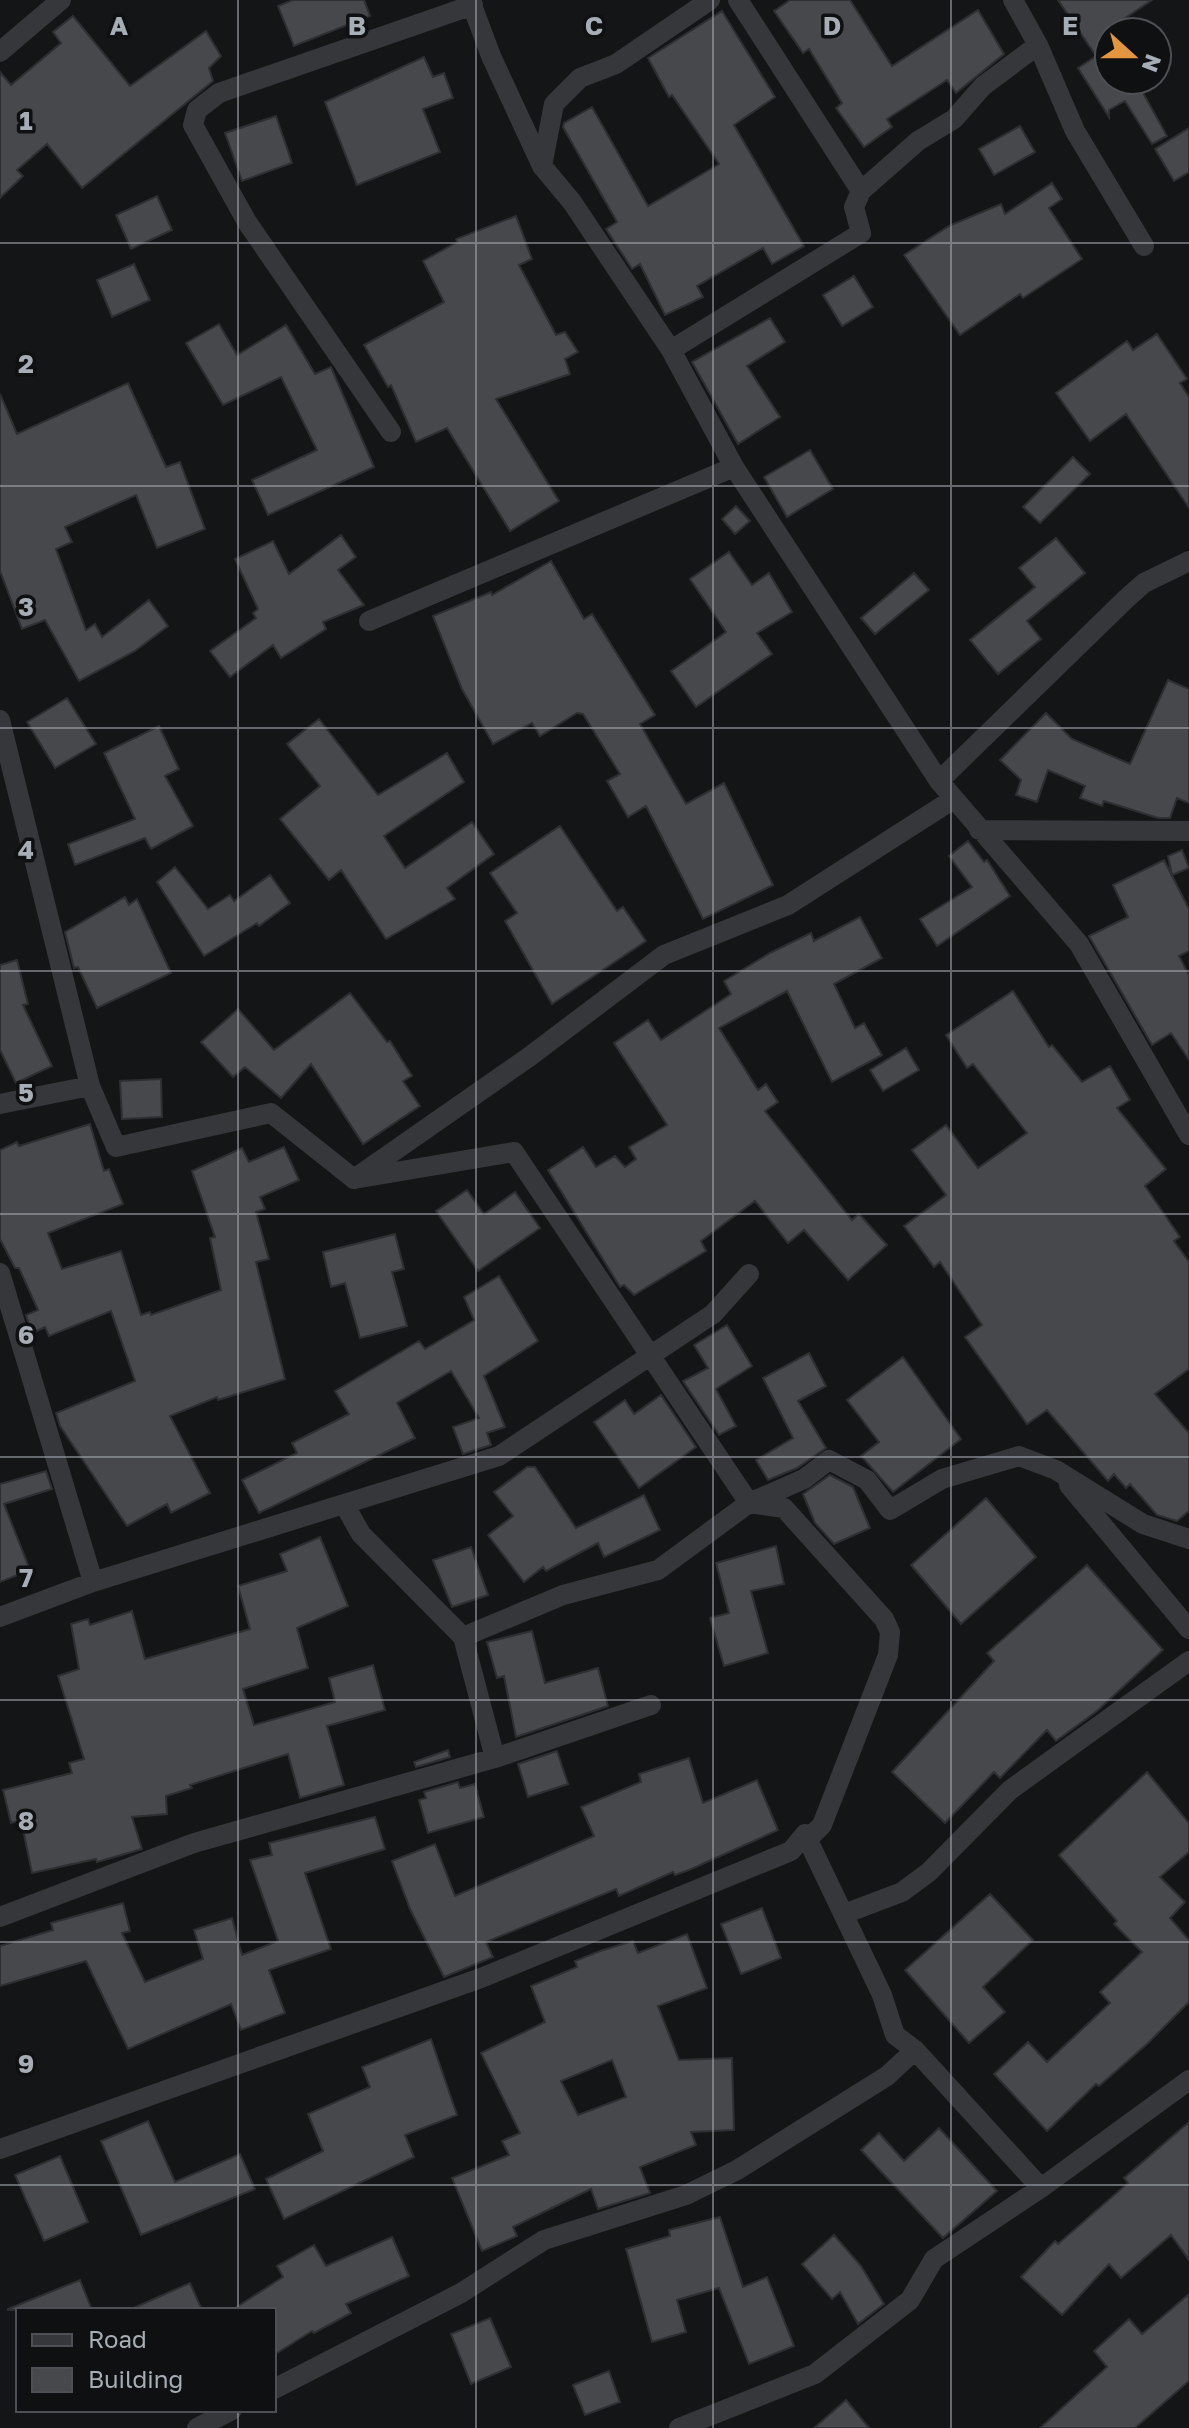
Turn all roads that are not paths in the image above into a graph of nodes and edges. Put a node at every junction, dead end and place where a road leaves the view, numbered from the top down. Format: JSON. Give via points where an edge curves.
{"nodes":[{"id":1,"x":61,"y":0,"type":"edge"},
{"id":2,"x":710,"y":0,"type":"edge"},
{"id":3,"x":738,"y":0,"type":"edge"},
{"id":4,"x":1013,"y":0,"type":"edge"},
{"id":5,"x":472,"y":3,"type":"edge"},
{"id":6,"x":1038,"y":45,"type":"junction"},
{"id":7,"x":0,"y":52,"type":"edge"},
{"id":8,"x":542,"y":166,"type":"junction"},
{"id":9,"x":861,"y":191,"type":"junction"},
{"id":10,"x":1144,"y":246,"type":"dead end"},
{"id":11,"x":671,"y":350,"type":"junction"},
{"id":12,"x":391,"y":432,"type":"dead end"},
{"id":13,"x":734,"y":467,"type":"junction"},
{"id":14,"x":1189,"y":561,"type":"edge"},
{"id":15,"x":369,"y":621,"type":"dead end"},
{"id":16,"x":0,"y":720,"type":"edge"},
{"id":17,"x":939,"y":781,"type":"junction"},
{"id":18,"x":952,"y":800,"type":"junction"},
{"id":19,"x":979,"y":830,"type":"junction"},
{"id":20,"x":1189,"y":831,"type":"edge"},
{"id":21,"x":90,"y":1086,"type":"junction"},
{"id":22,"x":0,"y":1104,"type":"edge"},
{"id":23,"x":1189,"y":1135,"type":"edge"},
{"id":24,"x":354,"y":1179,"type":"junction"},
{"id":25,"x":0,"y":1273,"type":"edge"},
{"id":26,"x":749,"y":1274,"type":"dead end"},
{"id":27,"x":651,"y":1355,"type":"junction"},
{"id":28,"x":1056,"y":1470,"type":"junction"},
{"id":29,"x":749,"y":1503,"type":"junction"},
{"id":30,"x":344,"y":1504,"type":"junction"},
{"id":31,"x":1189,"y":1539,"type":"edge"},
{"id":32,"x":93,"y":1582,"type":"junction"},
{"id":33,"x":0,"y":1617,"type":"edge"},
{"id":34,"x":1189,"y":1629,"type":"edge"},
{"id":35,"x":463,"y":1637,"type":"junction"},
{"id":36,"x":1189,"y":1661,"type":"edge"},
{"id":37,"x":651,"y":1705,"type":"dead end"},
{"id":38,"x":495,"y":1758,"type":"junction"},
{"id":39,"x":805,"y":1834,"type":"junction"},
{"id":40,"x":844,"y":1914,"type":"junction"},
{"id":41,"x":0,"y":1917,"type":"edge"},
{"id":42,"x":915,"y":2050,"type":"junction"},
{"id":43,"x":1189,"y":2080,"type":"edge"},
{"id":44,"x":0,"y":2149,"type":"edge"},
{"id":45,"x":1041,"y":2188,"type":"junction"},
{"id":46,"x":276,"y":2388,"type":"edge"},
{"id":47,"x":228,"y":2412,"type":"edge"},
{"id":48,"x":197,"y":2428,"type":"edge"},
{"id":49,"x":679,"y":2428,"type":"edge"}],
"edges":[{"from":1,"to":7,"type":"street"},
{"from":2,"to":8,"type":"street","via":[[616,64],[580,78],[554,104]]},
{"from":3,"to":9,"type":"street"},
{"from":4,"to":6,"type":"street"},
{"from":5,"to":8,"type":"street"},
{"from":5,"to":12,"type":"street","via":[[219,93],[197,110],[193,125],[247,222]]},
{"from":6,"to":9,"type":"street"},
{"from":6,"to":10,"type":"street","via":[[1075,131]]},
{"from":8,"to":11,"type":"street"},
{"from":9,"to":11,"type":"street","via":[[854,207],[861,233]]},
{"from":11,"to":13,"type":"street"},
{"from":13,"to":15,"type":"street"},
{"from":13,"to":17,"type":"street"},
{"from":14,"to":17,"type":"street","via":[[1144,583]]},
{"from":16,"to":21,"type":"street"},
{"from":17,"to":18,"type":"street"},
{"from":18,"to":19,"type":"street"},
{"from":18,"to":24,"type":"street","via":[[788,905],[664,955]]},
{"from":19,"to":20,"type":"street"},
{"from":19,"to":23,"type":"street","via":[[1079,944]]},
{"from":21,"to":22,"type":"street"},
{"from":21,"to":24,"type":"street","via":[[116,1147],[271,1113]]},
{"from":24,"to":27,"type":"street","via":[[514,1152]]},
{"from":25,"to":32,"type":"street"},
{"from":26,"to":27,"type":"street","via":[[713,1314]]},
{"from":27,"to":29,"type":"street"},
{"from":27,"to":30,"type":"street","via":[[499,1456]]},
{"from":28,"to":29,"type":"street","via":[[1019,1456],[942,1479],[890,1510],[867,1480],[829,1460],[804,1479]]},
{"from":28,"to":31,"type":"street","via":[[1143,1524]]},
{"from":28,"to":34,"type":"street"},
{"from":29,"to":35,"type":"street","via":[[658,1570],[563,1595]]},
{"from":29,"to":39,"type":"street","via":[[784,1508],[890,1632],[888,1655],[833,1800],[822,1825],[809,1838]]},
{"from":30,"to":32,"type":"street"},
{"from":30,"to":35,"type":"street","via":[[361,1534]]},
{"from":32,"to":33,"type":"street"},
{"from":35,"to":38,"type":"street"},
{"from":36,"to":40,"type":"street","via":[[1010,1790],[902,1892]]},
{"from":37,"to":38,"type":"street"},
{"from":38,"to":41,"type":"street","via":[[194,1843]]},
{"from":39,"to":40,"type":"street"},
{"from":39,"to":44,"type":"street","via":[[791,1851],[481,1978]]},
{"from":40,"to":42,"type":"street","via":[[895,2035]]},
{"from":42,"to":45,"type":"street"},
{"from":42,"to":46,"type":"street","via":[[887,2076],[737,2170],[686,2195],[544,2240],[461,2293]]},
{"from":43,"to":45,"type":"street"},
{"from":45,"to":49,"type":"street","via":[[934,2259],[910,2300],[815,2374]]},
{"from":47,"to":48,"type":"street"}]}
